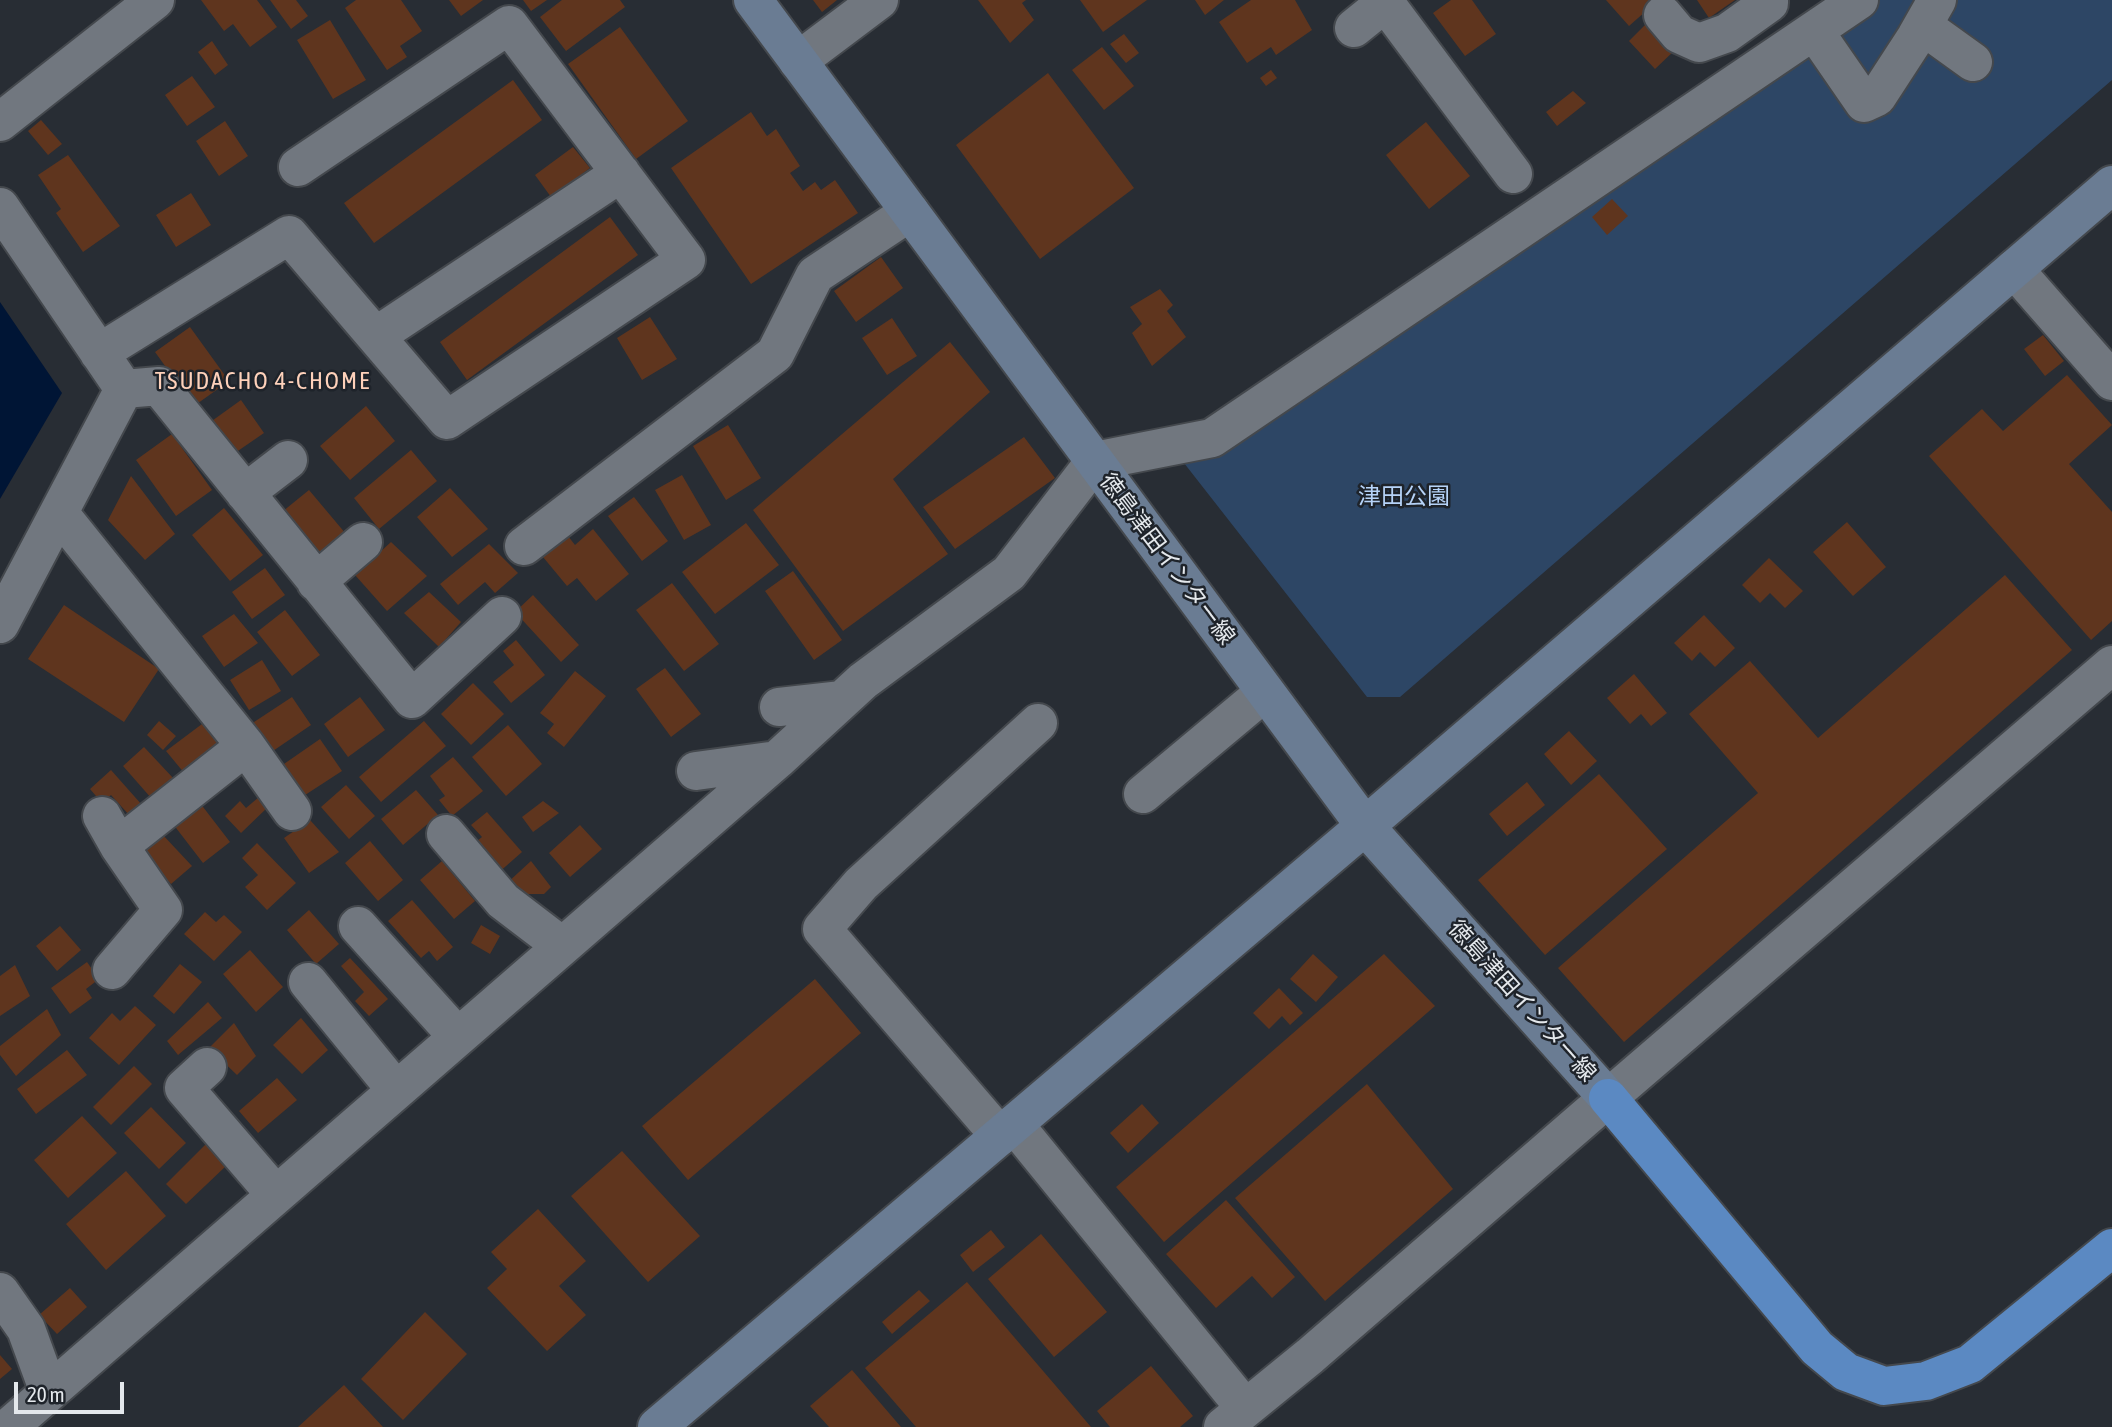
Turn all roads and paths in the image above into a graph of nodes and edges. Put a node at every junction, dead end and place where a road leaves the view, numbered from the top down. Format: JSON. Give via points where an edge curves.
{"nodes":[{"id":1,"x":155,"y":0,"type":"edge"},
{"id":2,"x":753,"y":0,"type":"edge"},
{"id":3,"x":879,"y":0,"type":"edge"},
{"id":4,"x":1859,"y":0,"type":"edge"},
{"id":5,"x":1384,"y":1,"type":"edge"},
{"id":6,"x":1763,"y":6,"type":"edge"},
{"id":7,"x":1930,"y":13,"type":"edge"},
{"id":8,"x":1664,"y":15,"type":"dead end"},
{"id":9,"x":1354,"y":28,"type":"dead end"},
{"id":10,"x":1815,"y":32,"type":"junction"},
{"id":11,"x":798,"y":61,"type":"junction"},
{"id":12,"x":1973,"y":62,"type":"dead end"},
{"id":13,"x":1709,"y":101,"type":"junction"},
{"id":14,"x":0,"y":122,"type":"edge"},
{"id":15,"x":298,"y":167,"type":"dead end"},
{"id":16,"x":621,"y":173,"type":"junction"},
{"id":17,"x":1513,"y":174,"type":"dead end"},
{"id":18,"x":2112,"y":185,"type":"edge"},
{"id":19,"x":0,"y":207,"type":"edge"},
{"id":20,"x":910,"y":212,"type":"junction"},
{"id":21,"x":2014,"y":269,"type":"junction"},
{"id":22,"x":376,"y":336,"type":"junction"},
{"id":23,"x":99,"y":353,"type":"junction"},
{"id":24,"x":2112,"y":381,"type":"edge"},
{"id":25,"x":124,"y":389,"type":"junction"},
{"id":26,"x":288,"y":460,"type":"dead end"},
{"id":27,"x":1094,"y":461,"type":"junction"},
{"id":28,"x":245,"y":493,"type":"junction"},
{"id":29,"x":59,"y":513,"type":"junction"},
{"id":30,"x":363,"y":542,"type":"dead end"},
{"id":31,"x":524,"y":546,"type":"dead end"},
{"id":32,"x":316,"y":582,"type":"junction"},
{"id":33,"x":502,"y":616,"type":"dead end"},
{"id":34,"x":0,"y":624,"type":"edge"},
{"id":35,"x":2112,"y":666,"type":"edge"},
{"id":36,"x":1265,"y":692,"type":"junction"},
{"id":37,"x":842,"y":700,"type":"junction"},
{"id":38,"x":779,"y":707,"type":"dead end"},
{"id":39,"x":1038,"y":723,"type":"dead end"},
{"id":40,"x":246,"y":746,"type":"junction"},
{"id":41,"x":777,"y":760,"type":"junction"},
{"id":42,"x":696,"y":771,"type":"dead end"},
{"id":43,"x":1143,"y":794,"type":"dead end"},
{"id":44,"x":292,"y":811,"type":"dead end"},
{"id":45,"x":1365,"y":826,"type":"junction"},
{"id":46,"x":446,"y":834,"type":"dead end"},
{"id":47,"x":358,"y":926,"type":"dead end"},
{"id":48,"x":562,"y":946,"type":"junction"},
{"id":49,"x":114,"y":973,"type":"dead end"},
{"id":50,"x":308,"y":982,"type":"dead end"},
{"id":51,"x":458,"y":1037,"type":"junction"},
{"id":52,"x":185,"y":1087,"type":"dead end"},
{"id":53,"x":396,"y":1090,"type":"junction"},
{"id":54,"x":1608,"y":1098,"type":"junction"},
{"id":55,"x":1007,"y":1130,"type":"junction"},
{"id":56,"x":276,"y":1195,"type":"junction"},
{"id":57,"x":2112,"y":1248,"type":"edge"},
{"id":58,"x":0,"y":1292,"type":"edge"},
{"id":59,"x":49,"y":1392,"type":"junction"},
{"id":60,"x":1234,"y":1418,"type":"edge"},
{"id":61,"x":9,"y":1427,"type":"edge"},
{"id":62,"x":657,"y":1427,"type":"edge"}],
"edges":[{"from":1,"to":14,"type":"street"},
{"from":2,"to":11,"type":"street","name":"徳島津田インター線"},
{"from":3,"to":11,"type":"street"},
{"from":4,"to":10,"type":"street"},
{"from":5,"to":9,"type":"street"},
{"from":5,"to":17,"type":"street"},
{"from":6,"to":8,"type":"street","via":[[1727,33],[1699,43],[1679,34]]},
{"from":6,"to":13,"type":"street","via":[[1750,38]]},
{"from":7,"to":10,"type":"street","via":[[1877,97],[1864,103]]},
{"from":7,"to":12,"type":"street"},
{"from":10,"to":13,"type":"street"},
{"from":11,"to":20,"type":"street","name":"徳島津田インター線"},
{"from":13,"to":27,"type":"street","via":[[1212,438]]},
{"from":15,"to":16,"type":"street","via":[[509,25]]},
{"from":16,"to":22,"type":"street"},
{"from":16,"to":22,"type":"street","via":[[686,260],[447,420]]},
{"from":18,"to":21,"type":"street"},
{"from":19,"to":23,"type":"street"},
{"from":20,"to":27,"type":"street","name":"徳島津田インター線"},
{"from":20,"to":31,"type":"street","via":[[816,275],[775,354]]},
{"from":21,"to":24,"type":"street"},
{"from":21,"to":45,"type":"street"},
{"from":22,"to":23,"type":"street","via":[[289,235]]},
{"from":23,"to":25,"type":"street"},
{"from":25,"to":28,"type":"street","via":[[159,386]]},
{"from":25,"to":29,"type":"street"},
{"from":26,"to":28,"type":"street"},
{"from":27,"to":36,"type":"street","name":"徳島津田インター線"},
{"from":27,"to":37,"type":"street","via":[[1009,573]]},
{"from":28,"to":32,"type":"street"},
{"from":29,"to":34,"type":"street"},
{"from":29,"to":40,"type":"street"},
{"from":30,"to":32,"type":"street"},
{"from":32,"to":33,"type":"street","via":[[412,699]]},
{"from":35,"to":54,"type":"street"},
{"from":36,"to":43,"type":"street"},
{"from":36,"to":45,"type":"street","name":"徳島津田インター線"},
{"from":37,"to":38,"type":"street"},
{"from":37,"to":41,"type":"street"},
{"from":39,"to":55,"type":"street","via":[[861,884],[822,929]]},
{"from":40,"to":44,"type":"street"},
{"from":40,"to":49,"type":"street","via":[[111,831],[163,910]]},
{"from":41,"to":42,"type":"street"},
{"from":41,"to":48,"type":"street"},
{"from":45,"to":54,"type":"street","name":"徳島津田インター線"},
{"from":45,"to":55,"type":"street"},
{"from":46,"to":48,"type":"street","via":[[503,901]]},
{"from":47,"to":51,"type":"street"},
{"from":48,"to":51,"type":"street"},
{"from":50,"to":53,"type":"street"},
{"from":51,"to":53,"type":"street"},
{"from":52,"to":56,"type":"street"},
{"from":53,"to":56,"type":"street"},
{"from":54,"to":57,"type":"highway","via":[[1817,1348],[1846,1373],[1884,1386],[1926,1381],[1970,1364]]},
{"from":54,"to":60,"type":"street"},
{"from":55,"to":60,"type":"street"},
{"from":55,"to":62,"type":"street"},
{"from":56,"to":59,"type":"street"},
{"from":58,"to":59,"type":"street","via":[[26,1329]]},
{"from":59,"to":61,"type":"street"}]}
